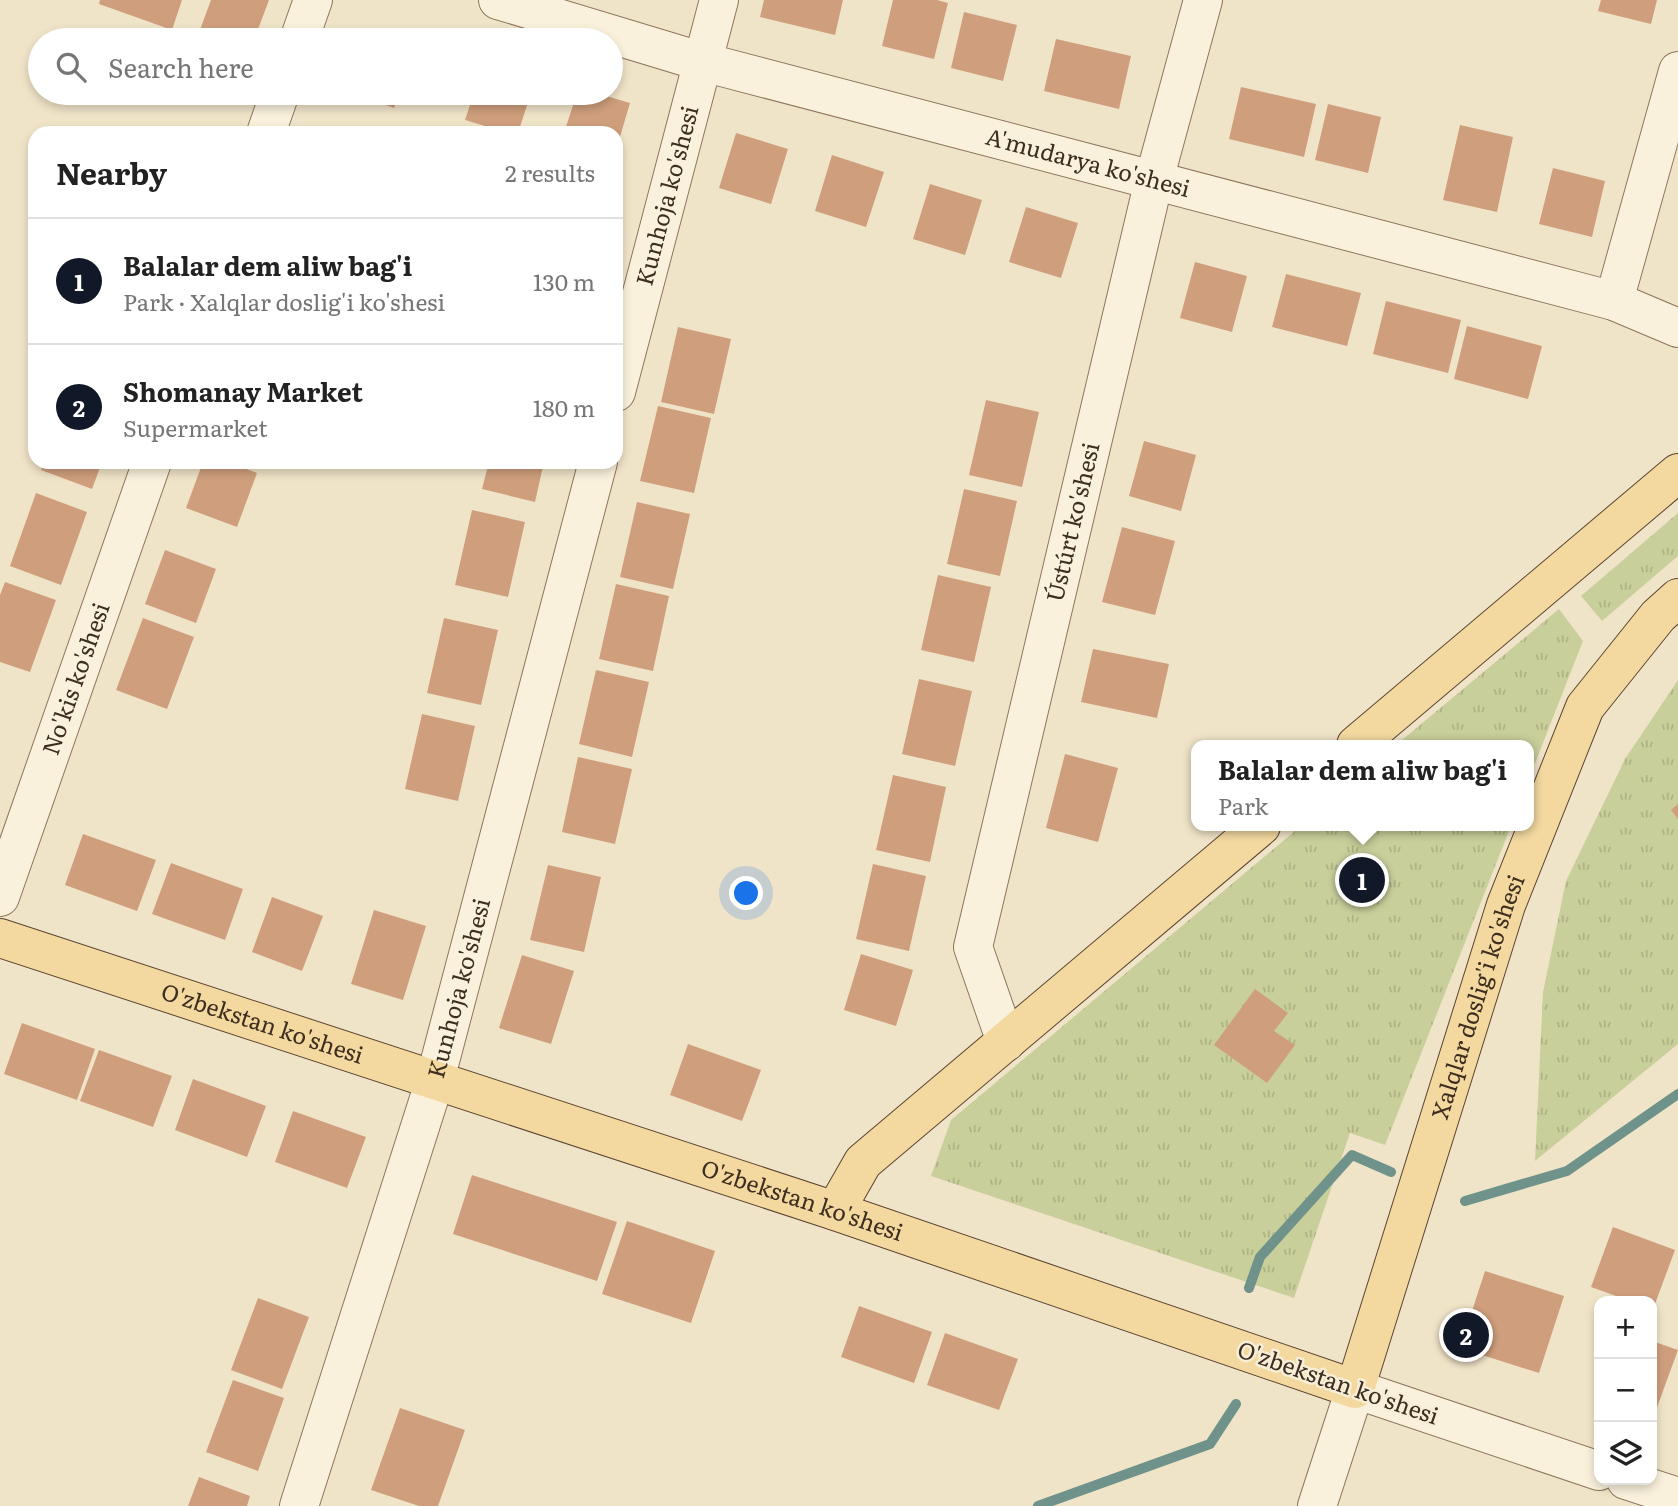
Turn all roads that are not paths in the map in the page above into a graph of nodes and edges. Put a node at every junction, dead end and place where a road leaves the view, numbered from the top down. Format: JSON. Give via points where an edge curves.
{"nodes":[{"id":1,"x":313,"y":0,"type":"edge"},
{"id":2,"x":498,"y":0,"type":"edge"},
{"id":3,"x":719,"y":0,"type":"edge"},
{"id":4,"x":1203,"y":0,"type":"edge"},
{"id":5,"x":303,"y":28,"type":"edge"},
{"id":6,"x":591,"y":28,"type":"edge"},
{"id":7,"x":623,"y":38,"type":"edge"},
{"id":8,"x":703,"y":62,"type":"junction"},
{"id":9,"x":1678,"y":71,"type":"edge"},
{"id":10,"x":276,"y":105,"type":"edge"},
{"id":11,"x":268,"y":126,"type":"edge"},
{"id":12,"x":1154,"y":180,"type":"junction"},
{"id":13,"x":1614,"y":301,"type":"junction"},
{"id":14,"x":1678,"y":328,"type":"edge"},
{"id":15,"x":623,"y":365,"type":"edge"},
{"id":16,"x":150,"y":469,"type":"edge"},
{"id":17,"x":595,"y":469,"type":"edge"},
{"id":18,"x":1678,"y":473,"type":"edge"},
{"id":19,"x":1678,"y":598,"type":"edge"},
{"id":20,"x":1362,"y":740,"type":"edge"},
{"id":21,"x":1255,"y":831,"type":"edge"},
{"id":22,"x":0,"y":897,"type":"edge"},
{"id":23,"x":0,"y":938,"type":"edge"},
{"id":24,"x":1006,"y":1042,"type":"junction"},
{"id":25,"x":435,"y":1080,"type":"junction"},
{"id":26,"x":835,"y":1211,"type":"junction"},
{"id":27,"x":1355,"y":1389,"type":"junction"},
{"id":28,"x":1594,"y":1469,"type":"edge"},
{"id":29,"x":1641,"y":1485,"type":"edge"},
{"id":30,"x":1678,"y":1497,"type":"edge"},
{"id":31,"x":299,"y":1506,"type":"edge"},
{"id":32,"x":1317,"y":1506,"type":"edge"}],
"edges":[{"from":1,"to":5,"type":"street"},
{"from":2,"to":6,"type":"street","name":"A'mudarya ko'shesi"},
{"from":3,"to":8,"type":"street","name":"Kunhoja ko'shesi"},
{"from":4,"to":12,"type":"street","name":"Ústúrt ko'shesi"},
{"from":7,"to":8,"type":"street","name":"A'mudarya ko'shesi"},
{"from":8,"to":12,"type":"street","name":"A'mudarya ko'shesi"},
{"from":8,"to":15,"type":"street","name":"Kunhoja ko'shesi"},
{"from":9,"to":13,"type":"street"},
{"from":10,"to":11,"type":"street"},
{"from":12,"to":13,"type":"street","name":"A'mudarya ko'shesi"},
{"from":12,"to":24,"type":"street","name":"Ústúrt ko'shesi","via":[[973,947]]},
{"from":13,"to":14,"type":"street","name":"A'mudarya ko'shesi"},
{"from":16,"to":22,"type":"street","name":"No'kis ko'shesi"},
{"from":17,"to":25,"type":"street","name":"Kunhoja ko'shesi"},
{"from":18,"to":20,"type":"main road"},
{"from":19,"to":27,"type":"main road","name":"Xalqlar doslig'i ko'shesi","via":[[1658,615],[1585,707],[1506,905]]},
{"from":21,"to":24,"type":"main road"},
{"from":23,"to":25,"type":"main road","name":"O'zbekstan ko'shesi"},
{"from":24,"to":26,"type":"main road","via":[[863,1162]]},
{"from":25,"to":26,"type":"main road","name":"O'zbekstan ko'shesi"},
{"from":25,"to":31,"type":"street","name":"Kunhoja ko'shesi"},
{"from":26,"to":27,"type":"main road","name":"O'zbekstan ko'shesi"},
{"from":27,"to":28,"type":"street","name":"O'zbekstan ko'shesi"},
{"from":27,"to":32,"type":"street"},
{"from":29,"to":30,"type":"street"}]}
